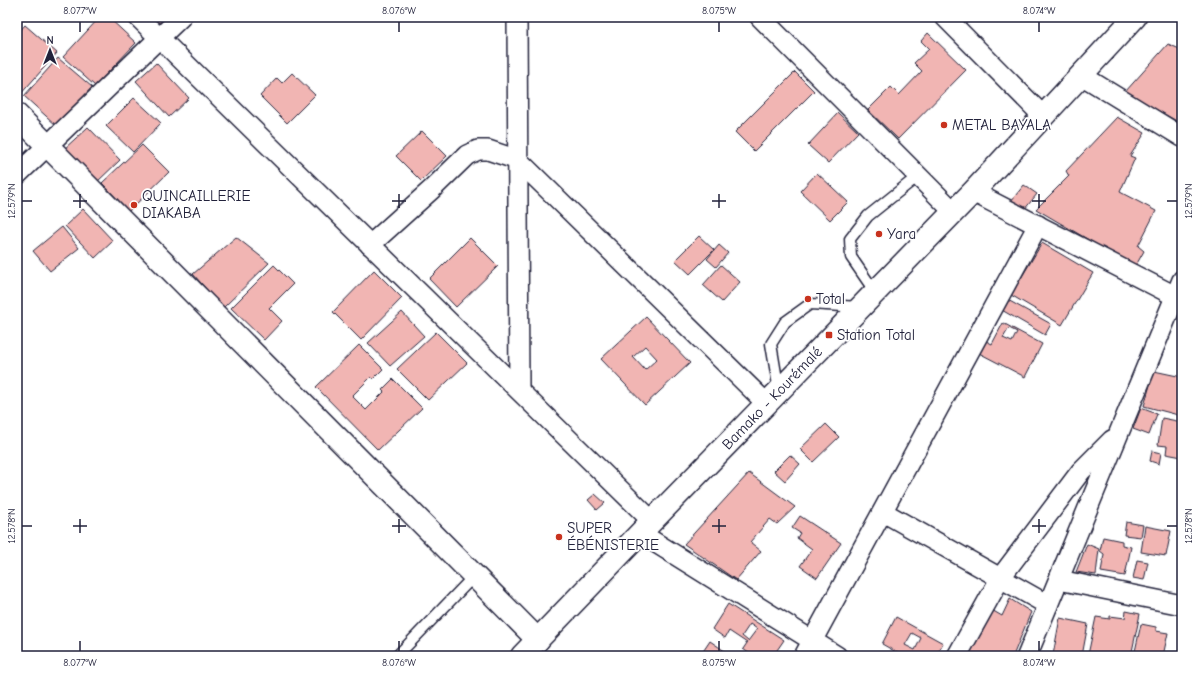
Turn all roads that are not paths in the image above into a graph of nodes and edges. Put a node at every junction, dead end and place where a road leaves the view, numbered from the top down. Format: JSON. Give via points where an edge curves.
{"nodes":[{"id":1,"x":138,"y":17,"type":"edge"},
{"id":2,"x":181,"y":17,"type":"edge"},
{"id":3,"x":518,"y":17,"type":"edge"},
{"id":4,"x":760,"y":17,"type":"edge"},
{"id":5,"x":945,"y":17,"type":"edge"},
{"id":6,"x":1129,"y":19,"type":"edge"},
{"id":7,"x":160,"y":38,"type":"junction"},
{"id":8,"x":1081,"y":75,"type":"junction"},
{"id":9,"x":17,"y":115,"type":"edge"},
{"id":10,"x":1043,"y":116,"type":"junction"},
{"id":11,"x":1182,"y":136,"type":"edge"},
{"id":12,"x":48,"y":146,"type":"junction"},
{"id":13,"x":518,"y":160,"type":"junction"},
{"id":14,"x":17,"y":175,"type":"edge"},
{"id":15,"x":918,"y":176,"type":"junction"},
{"id":16,"x":973,"y":192,"type":"junction"},
{"id":17,"x":954,"y":212,"type":"junction"},
{"id":18,"x":1038,"y":225,"type":"junction"},
{"id":19,"x":370,"y":245,"type":"junction"},
{"id":20,"x":1179,"y":288,"type":"edge"},
{"id":21,"x":868,"y":299,"type":"junction"},
{"id":22,"x":519,"y":390,"type":"junction"},
{"id":23,"x":773,"y":397,"type":"junction"},
{"id":24,"x":1119,"y":434,"type":"junction"},
{"id":25,"x":883,"y":512,"type":"junction"},
{"id":26,"x":646,"y":527,"type":"junction"},
{"id":27,"x":474,"y":576,"type":"junction"},
{"id":28,"x":1001,"y":578,"type":"junction"},
{"id":29,"x":1059,"y":580,"type":"junction"},
{"id":30,"x":1048,"y":605,"type":"junction"},
{"id":31,"x":1182,"y":605,"type":"edge"},
{"id":32,"x":538,"y":640,"type":"junction"},
{"id":33,"x":809,"y":648,"type":"edge"},
{"id":34,"x":397,"y":656,"type":"edge"},
{"id":35,"x":522,"y":656,"type":"edge"},
{"id":36,"x":837,"y":656,"type":"edge"},
{"id":37,"x":958,"y":656,"type":"edge"},
{"id":38,"x":1027,"y":656,"type":"edge"}],
"edges":[{"from":1,"to":7,"type":"street"},
{"from":2,"to":7,"type":"street"},
{"from":3,"to":13,"type":"street"},
{"from":4,"to":15,"type":"street"},
{"from":5,"to":10,"type":"street"},
{"from":6,"to":8,"type":"main road","name":"Bamako - Kourémalé"},
{"from":7,"to":12,"type":"street"},
{"from":7,"to":19,"type":"street"},
{"from":8,"to":10,"type":"main road","name":"Bamako - Kourémalé"},
{"from":8,"to":11,"type":"street"},
{"from":9,"to":12,"type":"main road"},
{"from":10,"to":16,"type":"main road","name":"Bamako - Kourémalé"},
{"from":12,"to":14,"type":"street"},
{"from":12,"to":27,"type":"main road"},
{"from":13,"to":19,"type":"street","via":[[488,150],[478,150],[467,155]]},
{"from":13,"to":22,"type":"street"},
{"from":13,"to":23,"type":"street"},
{"from":15,"to":17,"type":"street"},
{"from":15,"to":21,"type":"lane","via":[[868,216],[850,239],[851,257]]},
{"from":16,"to":17,"type":"main road","name":"Bamako - Kourémalé"},
{"from":16,"to":18,"type":"street"},
{"from":17,"to":21,"type":"main road","name":"Bamako - Kourémalé"},
{"from":18,"to":20,"type":"street"},
{"from":18,"to":25,"type":"street"},
{"from":19,"to":22,"type":"street"},
{"from":20,"to":24,"type":"street"},
{"from":21,"to":23,"type":"main road","name":"Bamako - Kourémalé"},
{"from":21,"to":23,"type":"lane","via":[[810,304],[784,322],[771,344]]},
{"from":22,"to":26,"type":"street"},
{"from":23,"to":26,"type":"main road","name":"Bamako - Kourémalé"},
{"from":24,"to":28,"type":"street","via":[[1081,471]]},
{"from":24,"to":29,"type":"street"},
{"from":25,"to":28,"type":"street"},
{"from":25,"to":33,"type":"street"},
{"from":26,"to":32,"type":"main road","name":"Bamako - Kourémalé"},
{"from":26,"to":33,"type":"street"},
{"from":27,"to":32,"type":"main road"},
{"from":27,"to":34,"type":"lane"},
{"from":28,"to":30,"type":"street"},
{"from":28,"to":37,"type":"street"},
{"from":29,"to":30,"type":"street"},
{"from":29,"to":31,"type":"street"},
{"from":30,"to":38,"type":"street"},
{"from":32,"to":35,"type":"main road","name":"Bamako - Kourémalé"},
{"from":33,"to":36,"type":"street"}]}
